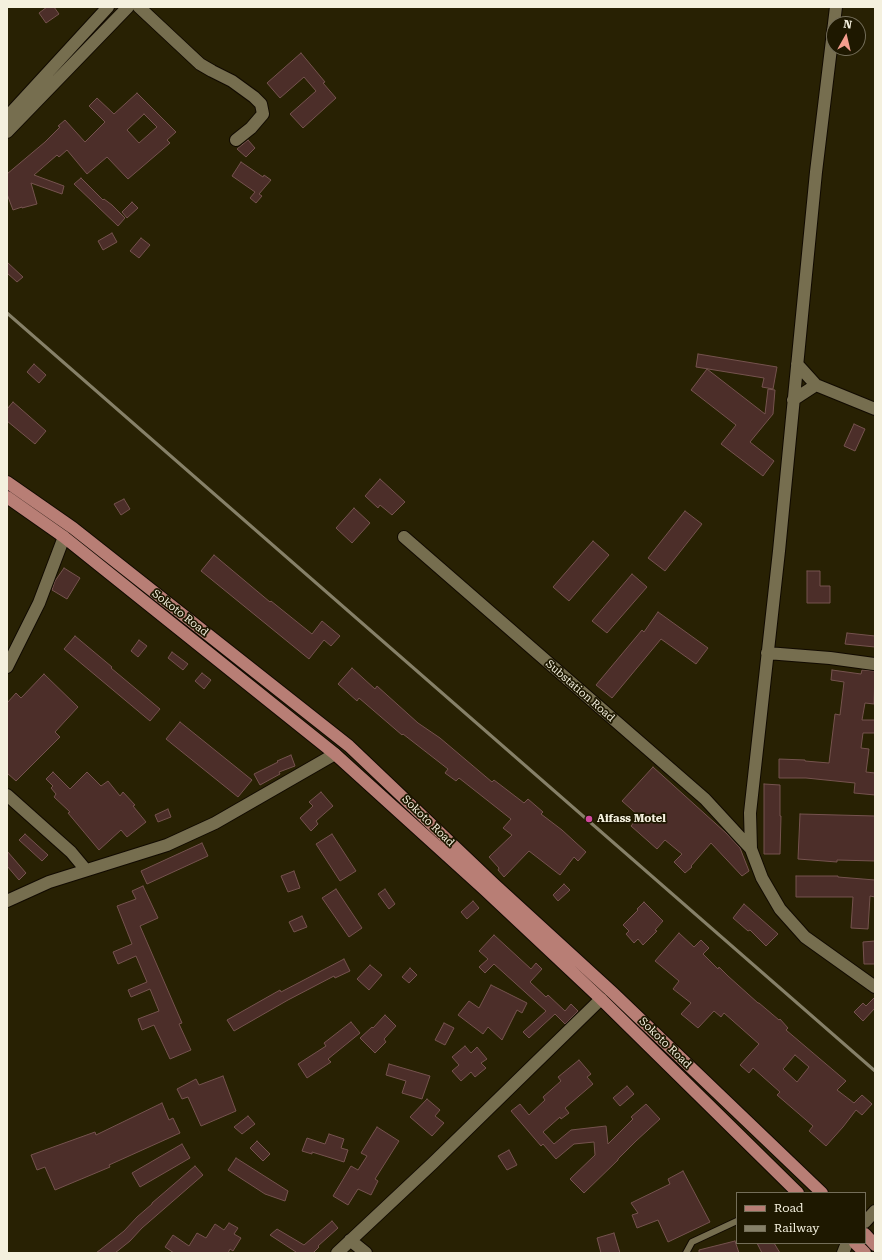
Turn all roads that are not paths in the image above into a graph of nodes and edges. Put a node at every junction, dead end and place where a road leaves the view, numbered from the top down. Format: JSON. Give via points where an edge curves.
{"nodes":[{"id":1,"x":108,"y":7,"type":"edge"},
{"id":2,"x":128,"y":7,"type":"edge"},
{"id":3,"x":139,"y":7,"type":"edge"},
{"id":4,"x":836,"y":7,"type":"edge"},
{"id":5,"x":7,"y":117,"type":"edge"},
{"id":6,"x":7,"y":132,"type":"edge"},
{"id":7,"x":236,"y":140,"type":"dead end"},
{"id":8,"x":797,"y":364,"type":"junction"},
{"id":9,"x":816,"y":385,"type":"junction"},
{"id":10,"x":793,"y":400,"type":"junction"},
{"id":11,"x":875,"y":409,"type":"edge"},
{"id":12,"x":7,"y":482,"type":"edge"},
{"id":13,"x":7,"y":497,"type":"edge"},
{"id":14,"x":64,"y":536,"type":"junction"},
{"id":15,"x":404,"y":537,"type":"dead end"},
{"id":16,"x":767,"y":653,"type":"junction"},
{"id":17,"x":874,"y":664,"type":"dead end"},
{"id":18,"x":7,"y":666,"type":"edge"},
{"id":19,"x":335,"y":754,"type":"junction"},
{"id":20,"x":7,"y":795,"type":"edge"},
{"id":21,"x":752,"y":849,"type":"junction"},
{"id":22,"x":86,"y":870,"type":"junction"},
{"id":23,"x":7,"y":902,"type":"edge"},
{"id":24,"x":875,"y":987,"type":"edge"},
{"id":25,"x":601,"y":999,"type":"junction"},
{"id":26,"x":736,"y":1110,"type":"junction"},
{"id":27,"x":725,"y":1121,"type":"junction"},
{"id":28,"x":797,"y":1192,"type":"edge"},
{"id":29,"x":821,"y":1192,"type":"edge"},
{"id":30,"x":875,"y":1211,"type":"edge"},
{"id":31,"x":736,"y":1221,"type":"edge"},
{"id":32,"x":866,"y":1221,"type":"edge"},
{"id":33,"x":866,"y":1235,"type":"edge"},
{"id":34,"x":350,"y":1240,"type":"junction"},
{"id":35,"x":856,"y":1244,"type":"edge"},
{"id":36,"x":875,"y":1245,"type":"edge"},
{"id":37,"x":337,"y":1253,"type":"edge"},
{"id":38,"x":366,"y":1253,"type":"edge"},
{"id":39,"x":686,"y":1253,"type":"edge"},
{"id":40,"x":865,"y":1253,"type":"edge"}],
"edges":[{"from":1,"to":5,"type":"street"},
{"from":2,"to":6,"type":"street"},
{"from":3,"to":7,"type":"street","via":[[200,64],[232,80],[259,101],[263,114]]},
{"from":4,"to":8,"type":"street"},
{"from":8,"to":9,"type":"street"},
{"from":8,"to":10,"type":"street"},
{"from":9,"to":10,"type":"street"},
{"from":9,"to":11,"type":"street"},
{"from":10,"to":16,"type":"street"},
{"from":12,"to":26,"type":"main road","name":"Sokoto Road","via":[[73,528],[349,746]]},
{"from":13,"to":14,"type":"main road","name":"Sokoto Road"},
{"from":14,"to":18,"type":"street","via":[[39,603]]},
{"from":14,"to":19,"type":"main road","name":"Sokoto Road"},
{"from":15,"to":21,"type":"street","name":"Substation Road","via":[[705,799]]},
{"from":16,"to":17,"type":"street"},
{"from":16,"to":21,"type":"street","via":[[750,813]]},
{"from":19,"to":22,"type":"street","via":[[215,823],[167,845]]},
{"from":19,"to":25,"type":"main road","name":"Sokoto Road"},
{"from":20,"to":22,"type":"street","via":[[70,852]]},
{"from":21,"to":24,"type":"street","via":[[762,878],[780,910],[805,937]]},
{"from":22,"to":23,"type":"street","via":[[49,882]]},
{"from":25,"to":27,"type":"main road","name":"Sokoto Road"},
{"from":25,"to":34,"type":"street"},
{"from":26,"to":27,"type":"main road"},
{"from":26,"to":29,"type":"main road","name":"Sokoto Road"},
{"from":27,"to":28,"type":"main road","name":"Sokoto Road"},
{"from":30,"to":32,"type":"street"},
{"from":31,"to":39,"type":"lane","via":[[692,1242]]},
{"from":33,"to":36,"type":"main road"},
{"from":34,"to":37,"type":"street"},
{"from":34,"to":38,"type":"street"},
{"from":35,"to":40,"type":"main road"}]}
